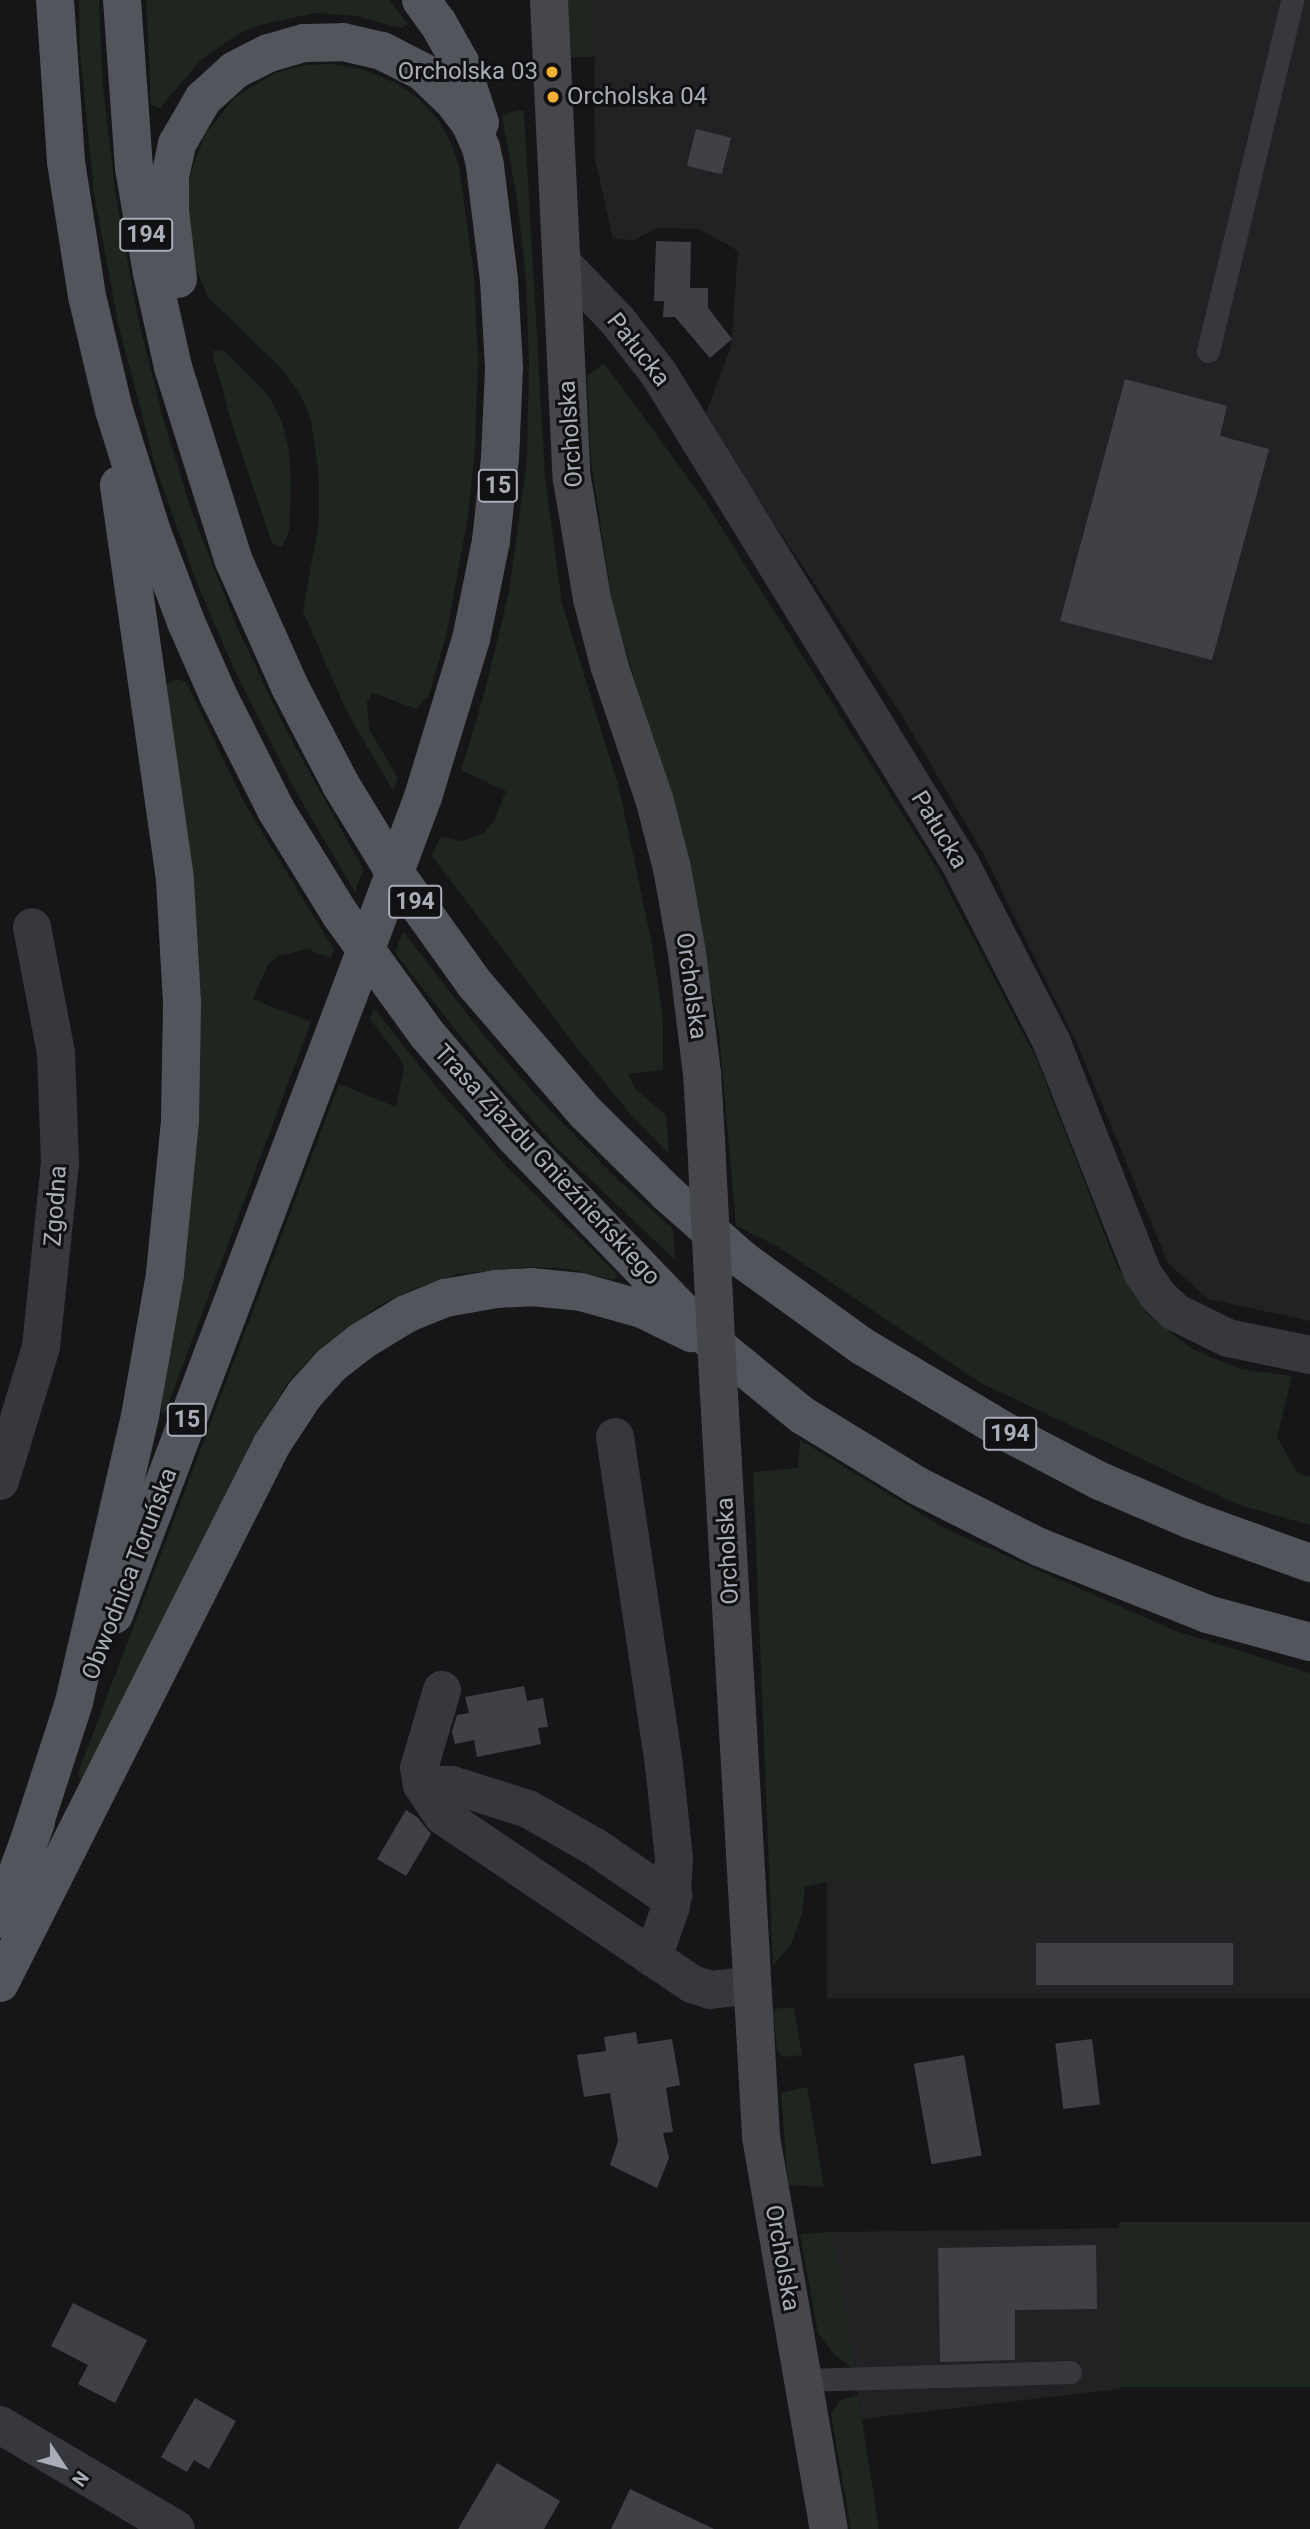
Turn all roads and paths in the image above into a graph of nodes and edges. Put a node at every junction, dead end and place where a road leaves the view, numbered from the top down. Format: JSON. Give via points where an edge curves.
{"nodes":[{"id":1,"x":55,"y":0,"type":"edge"},
{"id":2,"x":122,"y":0,"type":"edge"},
{"id":3,"x":421,"y":0,"type":"edge"},
{"id":4,"x":549,"y":0,"type":"edge"},
{"id":5,"x":1292,"y":0,"type":"edge"},
{"id":6,"x":485,"y":166,"type":"junction"},
{"id":7,"x":562,"y":263,"type":"junction"},
{"id":8,"x":1208,"y":351,"type":"dead end"},
{"id":9,"x":104,"y":372,"type":"junction"},
{"id":10,"x":202,"y":465,"type":"junction"},
{"id":11,"x":32,"y":927,"type":"dead end"},
{"id":12,"x":1310,"y":1356,"type":"edge"},
{"id":13,"x":730,"y":1381,"type":"junction"},
{"id":14,"x":615,"y":1437,"type":"dead end"},
{"id":15,"x":0,"y":1481,"type":"edge"},
{"id":16,"x":1310,"y":1563,"type":"edge"},
{"id":17,"x":1310,"y":1642,"type":"edge"},
{"id":18,"x":442,"y":1690,"type":"dead end"},
{"id":19,"x":422,"y":1785,"type":"junction"},
{"id":20,"x":27,"y":1847,"type":"junction"},
{"id":21,"x":673,"y":1895,"type":"junction"},
{"id":22,"x":0,"y":1919,"type":"edge"},
{"id":23,"x":653,"y":1958,"type":"junction"},
{"id":24,"x":0,"y":1983,"type":"edge"},
{"id":25,"x":752,"y":1985,"type":"junction"},
{"id":26,"x":1070,"y":2372,"type":"dead end"},
{"id":27,"x":803,"y":2380,"type":"junction"},
{"id":28,"x":0,"y":2424,"type":"edge"},
{"id":29,"x":176,"y":2529,"type":"edge"},
{"id":30,"x":829,"y":2529,"type":"edge"}],
"edges":[{"from":1,"to":9,"type":"main road","name":"Trasa Zjazdu Gnieźnieńskiego","number":"15","via":[[71,197]]},
{"from":2,"to":10,"type":"main road","number":"194","via":[[134,168],[173,367]]},
{"from":3,"to":6,"type":"main road","number":"15","via":[[449,41],[470,89],[480,120]]},
{"from":4,"to":7,"type":"street","name":"Orcholska"},
{"from":5,"to":8,"type":"lane"},
{"from":6,"to":10,"type":"main road","via":[[470,123],[445,92],[410,64],[369,48],[343,42],[304,43],[269,53],[235,70],[204,99],[177,144],[170,177],[185,348]]},
{"from":6,"to":20,"type":"main road","name":"Obwodnica Toruńska","number":"15","bridge":true,"via":[[495,233],[504,368],[497,498],[471,639],[423,797]]},
{"from":7,"to":12,"type":"street","name":"Pałucka","via":[[617,320],[659,374],[960,863],[1052,1043],[1142,1272],[1158,1296],[1175,1312],[1228,1338]]},
{"from":7,"to":13,"type":"street","name":"Orcholska","bridge":true,"via":[[572,479],[592,599],[672,868],[702,1073]]},
{"from":9,"to":13,"type":"main road","name":"Trasa Zjazdu Gnieźnieńskiego","number":"194","via":[[130,466],[186,622],[239,738],[317,879],[369,956],[462,1077],[710,1340]]},
{"from":9,"to":20,"type":"main road","number":"15","via":[[173,865],[182,1002],[180,1120],[165,1274],[140,1416],[74,1702]]},
{"from":10,"to":16,"type":"main road","number":"194","via":[[251,604],[305,718],[360,817],[474,983],[611,1139],[743,1260],[919,1382],[1110,1485]]},
{"from":11,"to":15,"type":"street","name":"Zgodna","via":[[56,1053],[60,1162],[41,1347]]},
{"from":13,"to":17,"type":"main road","name":"Trasa Zjazdu Gnieźnieńskiego","number":"194","via":[[802,1415],[999,1528],[1175,1603]]},
{"from":13,"to":24,"type":"main road","via":[[681,1326],[642,1309],[566,1289],[479,1290],[446,1298],[390,1322],[345,1353],[305,1394],[272,1444]]},
{"from":13,"to":25,"type":"street","name":"Orcholska"},
{"from":14,"to":21,"type":"street","via":[[664,1765]]},
{"from":18,"to":19,"type":"street","via":[[420,1760]]},
{"from":19,"to":21,"type":"street","via":[[452,1785],[528,1809],[659,1891]]},
{"from":19,"to":23,"type":"street","via":[[443,1816]]},
{"from":20,"to":22,"type":"main road","name":"Obwodnica Toruńska","number":"15"},
{"from":21,"to":23,"type":"street"},
{"from":23,"to":25,"type":"street","via":[[701,1989]]},
{"from":25,"to":27,"type":"street","name":"Orcholska","via":[[761,2137]]},
{"from":26,"to":27,"type":"lane"},
{"from":27,"to":30,"type":"street","name":"Orcholska"},
{"from":28,"to":29,"type":"street"}]}
